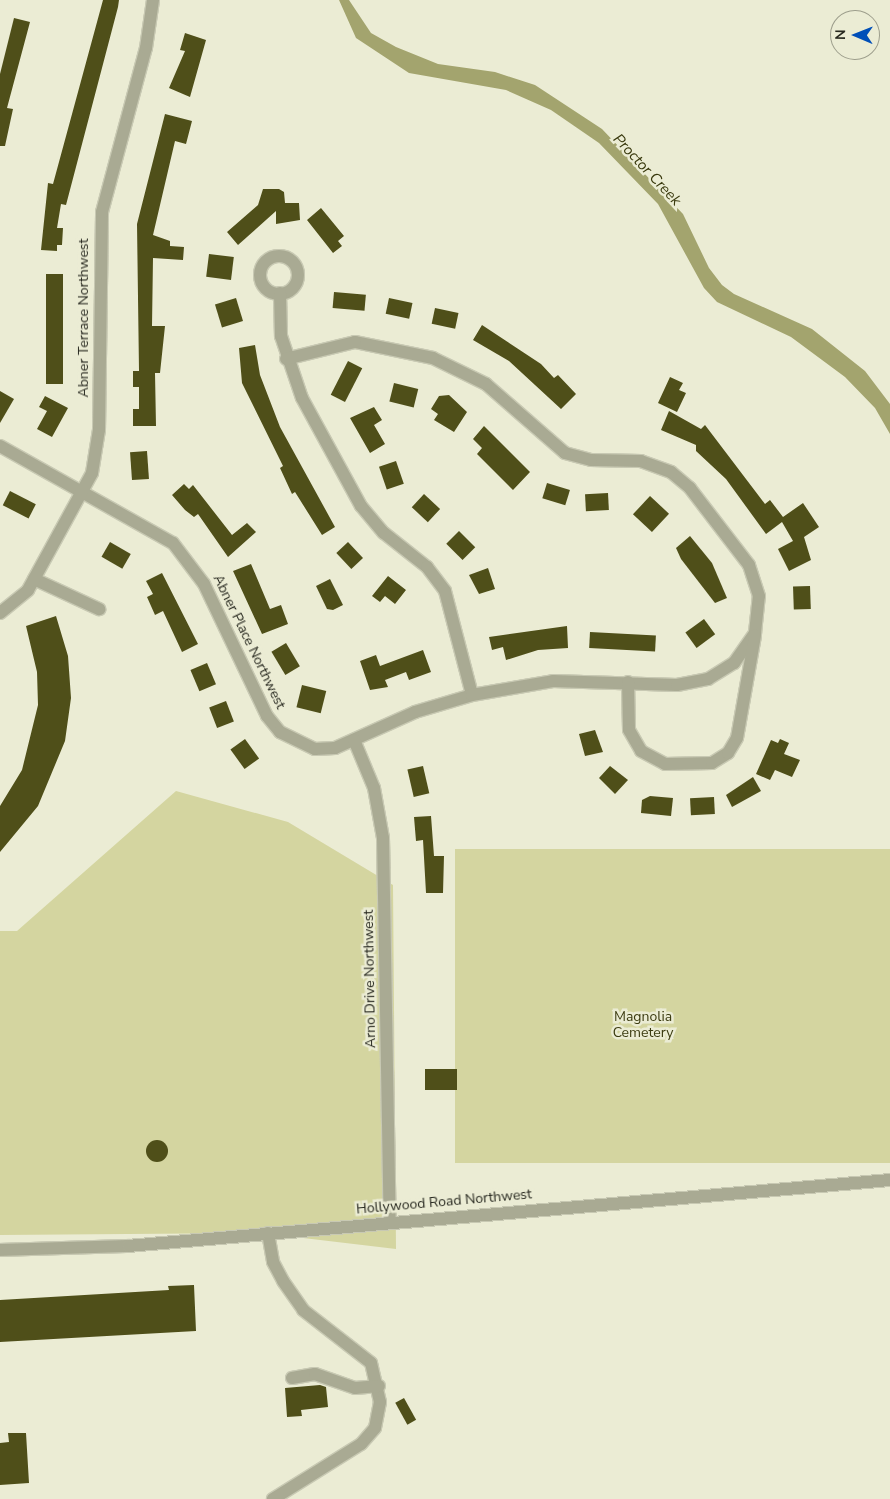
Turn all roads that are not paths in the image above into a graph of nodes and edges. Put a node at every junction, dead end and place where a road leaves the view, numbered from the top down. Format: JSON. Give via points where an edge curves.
{"nodes":[{"id":1,"x":153,"y":0,"type":"edge"},
{"id":2,"x":280,"y":293,"type":"dead end"},
{"id":3,"x":286,"y":359,"type":"junction"},
{"id":4,"x":0,"y":446,"type":"edge"},
{"id":5,"x":81,"y":490,"type":"junction"},
{"id":6,"x":34,"y":579,"type":"junction"},
{"id":7,"x":99,"y":609,"type":"dead end"},
{"id":8,"x":0,"y":613,"type":"edge"},
{"id":9,"x":755,"y":634,"type":"junction"},
{"id":10,"x":628,"y":682,"type":"junction"},
{"id":11,"x":472,"y":695,"type":"junction"},
{"id":12,"x":354,"y":740,"type":"junction"},
{"id":13,"x":890,"y":1180,"type":"edge"},
{"id":14,"x":390,"y":1223,"type":"junction"},
{"id":15,"x":268,"y":1234,"type":"junction"},
{"id":16,"x":0,"y":1250,"type":"edge"},
{"id":17,"x":292,"y":1378,"type":"dead end"},
{"id":18,"x":379,"y":1386,"type":"junction"},
{"id":19,"x":273,"y":1499,"type":"edge"}],
"edges":[{"from":1,"to":5,"type":"street","name":"Abner Terrace Northwest","via":[[146,48],[102,212],[99,430],[92,473]]},
{"from":2,"to":3,"type":"street","via":[[281,336]]},
{"from":3,"to":9,"type":"street","via":[[355,342],[433,358],[486,384],[565,452],[591,460],[641,461],[671,472],[690,488],[749,565],[759,596]]},
{"from":3,"to":11,"type":"street","via":[[302,398],[361,506],[384,533],[426,567],[445,591]]},
{"from":4,"to":5,"type":"street","name":"Abner Place Northwest"},
{"from":5,"to":6,"type":"street","name":"Abner Terrace Northwest"},
{"from":5,"to":12,"type":"street","name":"Abner Place Northwest","via":[[156,531],[188,558],[280,732],[315,749]]},
{"from":6,"to":7,"type":"street"},
{"from":6,"to":8,"type":"street","name":"Abner Terrace Northwest","via":[[16,604]]},
{"from":9,"to":10,"type":"street","name":"Abner Place Northwest","via":[[734,662],[708,679],[677,686]]},
{"from":9,"to":10,"type":"street","via":[[737,738],[728,752],[712,763],[665,764],[641,751],[629,730]]},
{"from":10,"to":11,"type":"street","name":"Abner Place Northwest","via":[[553,682]]},
{"from":11,"to":12,"type":"street","name":"Abner Place Northwest","via":[[415,712]]},
{"from":12,"to":14,"type":"street","name":"Arno Drive Northwest","via":[[374,788],[383,838]]},
{"from":13,"to":14,"type":"street","name":"Hollywood Road Northwest"},
{"from":14,"to":15,"type":"street","name":"Hollywood Road Northwest"},
{"from":15,"to":16,"type":"street","name":"Hollywood Road Northwest","via":[[128,1246]]},
{"from":15,"to":18,"type":"street","via":[[273,1262],[303,1310],[371,1363]]},
{"from":17,"to":18,"type":"street","via":[[315,1374],[355,1388]]},
{"from":18,"to":19,"type":"street","via":[[375,1428],[361,1444]]}]}
